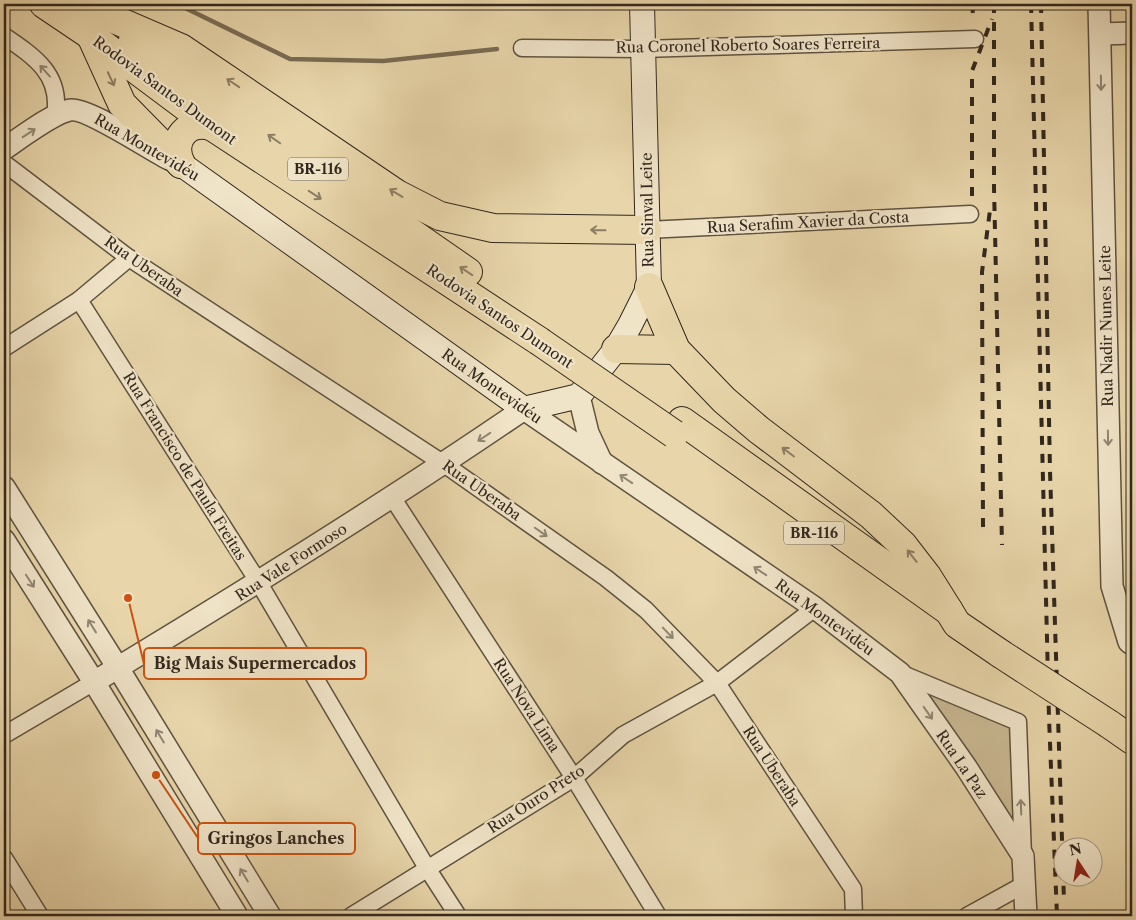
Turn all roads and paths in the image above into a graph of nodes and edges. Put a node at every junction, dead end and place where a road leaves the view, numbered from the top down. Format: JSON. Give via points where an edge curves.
{"nodes":[{"id":1,"x":44,"y":4,"type":"edge"},
{"id":2,"x":642,"y":4,"type":"edge"},
{"id":3,"x":1099,"y":4,"type":"edge"},
{"id":4,"x":86,"y":16,"type":"edge"},
{"id":5,"x":1132,"y":33,"type":"edge"},
{"id":6,"x":1101,"y":34,"type":"junction"},
{"id":7,"x":4,"y":36,"type":"edge"},
{"id":8,"x":975,"y":39,"type":"dead end"},
{"id":9,"x":522,"y":48,"type":"dead end"},
{"id":10,"x":643,"y":49,"type":"junction"},
{"id":11,"x":55,"y":116,"type":"junction"},
{"id":12,"x":213,"y":127,"type":"junction"},
{"id":13,"x":4,"y":149,"type":"edge"},
{"id":14,"x":4,"y":163,"type":"edge"},
{"id":15,"x":181,"y":164,"type":"junction"},
{"id":16,"x":970,"y":214,"type":"dead end"},
{"id":17,"x":647,"y":230,"type":"junction"},
{"id":18,"x":129,"y":258,"type":"junction"},
{"id":19,"x":649,"y":287,"type":"junction"},
{"id":20,"x":79,"y":300,"type":"junction"},
{"id":21,"x":544,"y":334,"type":"junction"},
{"id":22,"x":4,"y":348,"type":"edge"},
{"id":23,"x":616,"y":349,"type":"junction"},
{"id":24,"x":676,"y":350,"type":"junction"},
{"id":25,"x":580,"y":396,"type":"junction"},
{"id":26,"x":524,"y":410,"type":"junction"},
{"id":27,"x":602,"y":463,"type":"junction"},
{"id":28,"x":444,"y":464,"type":"junction"},
{"id":29,"x":4,"y":487,"type":"edge"},
{"id":30,"x":392,"y":497,"type":"junction"},
{"id":31,"x":4,"y":540,"type":"edge"},
{"id":32,"x":259,"y":583,"type":"junction"},
{"id":33,"x":815,"y":608,"type":"junction"},
{"id":34,"x":953,"y":618,"type":"junction"},
{"id":35,"x":1132,"y":644,"type":"edge"},
{"id":36,"x":118,"y":668,"type":"junction"},
{"id":37,"x":900,"y":673,"type":"junction"},
{"id":38,"x":94,"y":682,"type":"junction"},
{"id":39,"x":717,"y":683,"type":"junction"},
{"id":40,"x":4,"y":735,"type":"edge"},
{"id":41,"x":1132,"y":740,"type":"edge"},
{"id":42,"x":574,"y":778,"type":"junction"},
{"id":43,"x":1023,"y":856,"type":"junction"},
{"id":44,"x":4,"y":858,"type":"edge"},
{"id":45,"x":427,"y":868,"type":"junction"},
{"id":46,"x":1025,"y":884,"type":"junction"},
{"id":47,"x":40,"y":916,"type":"edge"},
{"id":48,"x":238,"y":916,"type":"edge"},
{"id":49,"x":270,"y":916,"type":"edge"},
{"id":50,"x":351,"y":916,"type":"edge"},
{"id":51,"x":458,"y":916,"type":"edge"},
{"id":52,"x":658,"y":916,"type":"edge"},
{"id":53,"x":854,"y":916,"type":"edge"},
{"id":54,"x":967,"y":916,"type":"edge"},
{"id":55,"x":1026,"y":916,"type":"edge"}],
"edges":[{"from":1,"to":4,"type":"highway","name":"Rodovia Santos Dumont","number":"BR-116"},
{"from":2,"to":10,"type":"main road","name":"Rua Sinval Leite"},
{"from":3,"to":6,"type":"street","name":"Rua Nadir Nunes Leite"},
{"from":4,"to":12,"type":"highway","name":"Rodovia Santos Dumont","number":"BR-116"},
{"from":4,"to":15,"type":"highway","one_way":true,"via":[[122,104]]},
{"from":17,"to":4,"type":"highway","one_way":true,"via":[[492,228],[440,216],[397,194],[181,48]]},
{"from":21,"to":4,"type":"highway","name":"Rodovia Santos Dumont","number":"BR-116","one_way":true,"via":[[360,199]]},
{"from":5,"to":6,"type":"street"},
{"from":6,"to":35,"type":"street","name":"Rua Nadir Nunes Leite","one_way":true,"via":[[1112,586]]},
{"from":11,"to":7,"type":"street","one_way":true,"via":[[58,99],[50,76],[24,50]]},
{"from":8,"to":10,"type":"street","name":"Rua Coronel Roberto Soares Ferreira"},
{"from":9,"to":10,"type":"street","name":"Rua Coronel Roberto Soares Ferreira"},
{"from":10,"to":17,"type":"main road","name":"Rua Sinval Leite"},
{"from":13,"to":11,"type":"street","one_way":true},
{"from":11,"to":15,"type":"street","name":"Rua Montevidéu","via":[[71,110],[89,114]]},
{"from":12,"to":15,"type":"highway","via":[[197,125],[182,133],[176,148]]},
{"from":12,"to":21,"type":"highway","name":"Rodovia Santos Dumont","number":"BR-116","one_way":true},
{"from":14,"to":18,"type":"street","name":"Rua Uberaba"},
{"from":15,"to":26,"type":"main road","name":"Rua Montevidéu"},
{"from":16,"to":17,"type":"street","name":"Rua Serafim Xavier da Costa"},
{"from":17,"to":19,"type":"main road","name":"Rua Sinval Leite"},
{"from":18,"to":20,"type":"street"},
{"from":18,"to":28,"type":"street","name":"Rua Uberaba"},
{"from":19,"to":23,"type":"main road","name":"Rua Sinval Leite"},
{"from":19,"to":24,"type":"highway"},
{"from":20,"to":22,"type":"street"},
{"from":20,"to":32,"type":"street","name":"Rua Francisco de Paula Freitas"},
{"from":21,"to":34,"type":"highway","name":"Rodovia Santos Dumont","number":"BR-116","bridge":true,"via":[[678,427],[944,625]]},
{"from":23,"to":24,"type":"highway"},
{"from":23,"to":25,"type":"main road","name":"Rua Sinval Leite"},
{"from":34,"to":24,"type":"highway","one_way":true,"via":[[903,545],[871,515],[724,400]]},
{"from":25,"to":26,"type":"main road","name":"Rua Vale Formoso"},
{"from":25,"to":27,"type":"street","via":[[588,433]]},
{"from":26,"to":27,"type":"street","name":"Rua Montevidéu"},
{"from":26,"to":28,"type":"street","name":"Rua Vale Formoso","one_way":true},
{"from":33,"to":27,"type":"street","name":"Rua Montevidéu","one_way":true},
{"from":28,"to":30,"type":"street","name":"Rua Vale Formoso"},
{"from":28,"to":39,"type":"street","name":"Rua Uberaba","one_way":true,"via":[[606,578],[646,610]]},
{"from":36,"to":29,"type":"street","one_way":true},
{"from":30,"to":32,"type":"street","name":"Rua Vale Formoso"},
{"from":30,"to":42,"type":"street","name":"Rua Nova Lima"},
{"from":31,"to":38,"type":"street","one_way":true},
{"from":32,"to":36,"type":"street","name":"Rua Vale Formoso"},
{"from":32,"to":45,"type":"street","name":"Rua Francisco de Paula Freitas"},
{"from":33,"to":37,"type":"street","name":"Rua Montevidéu"},
{"from":33,"to":39,"type":"street","name":"Rua Ouro Preto"},
{"from":34,"to":41,"type":"highway","name":"Rodovia Santos Dumont","number":"BR-116","bridge":true,"via":[[1001,654]]},
{"from":36,"to":38,"type":"street","name":"Rua Vale Formoso"},
{"from":49,"to":36,"type":"street","one_way":true},
{"from":37,"to":43,"type":"street","name":"Rua La Paz","one_way":true},
{"from":43,"to":37,"type":"street","name":"Rua Montevidéu","one_way":true,"via":[[1018,722]]},
{"from":38,"to":40,"type":"street","name":"Rua Vale Formoso"},
{"from":38,"to":48,"type":"street"},
{"from":39,"to":42,"type":"street","name":"Rua Ouro Preto","via":[[623,735]]},
{"from":39,"to":53,"type":"street","name":"Rua Uberaba","via":[[853,888]]},
{"from":42,"to":45,"type":"street","name":"Rua Ouro Preto"},
{"from":42,"to":52,"type":"street","name":"Rua Nova Lima"},
{"from":43,"to":46,"type":"street"},
{"from":44,"to":47,"type":"street"},
{"from":45,"to":50,"type":"street","name":"Rua Ouro Preto"},
{"from":45,"to":51,"type":"street","name":"Rua Francisco de Paula Freitas"},
{"from":46,"to":54,"type":"street"},
{"from":46,"to":55,"type":"street"}]}
